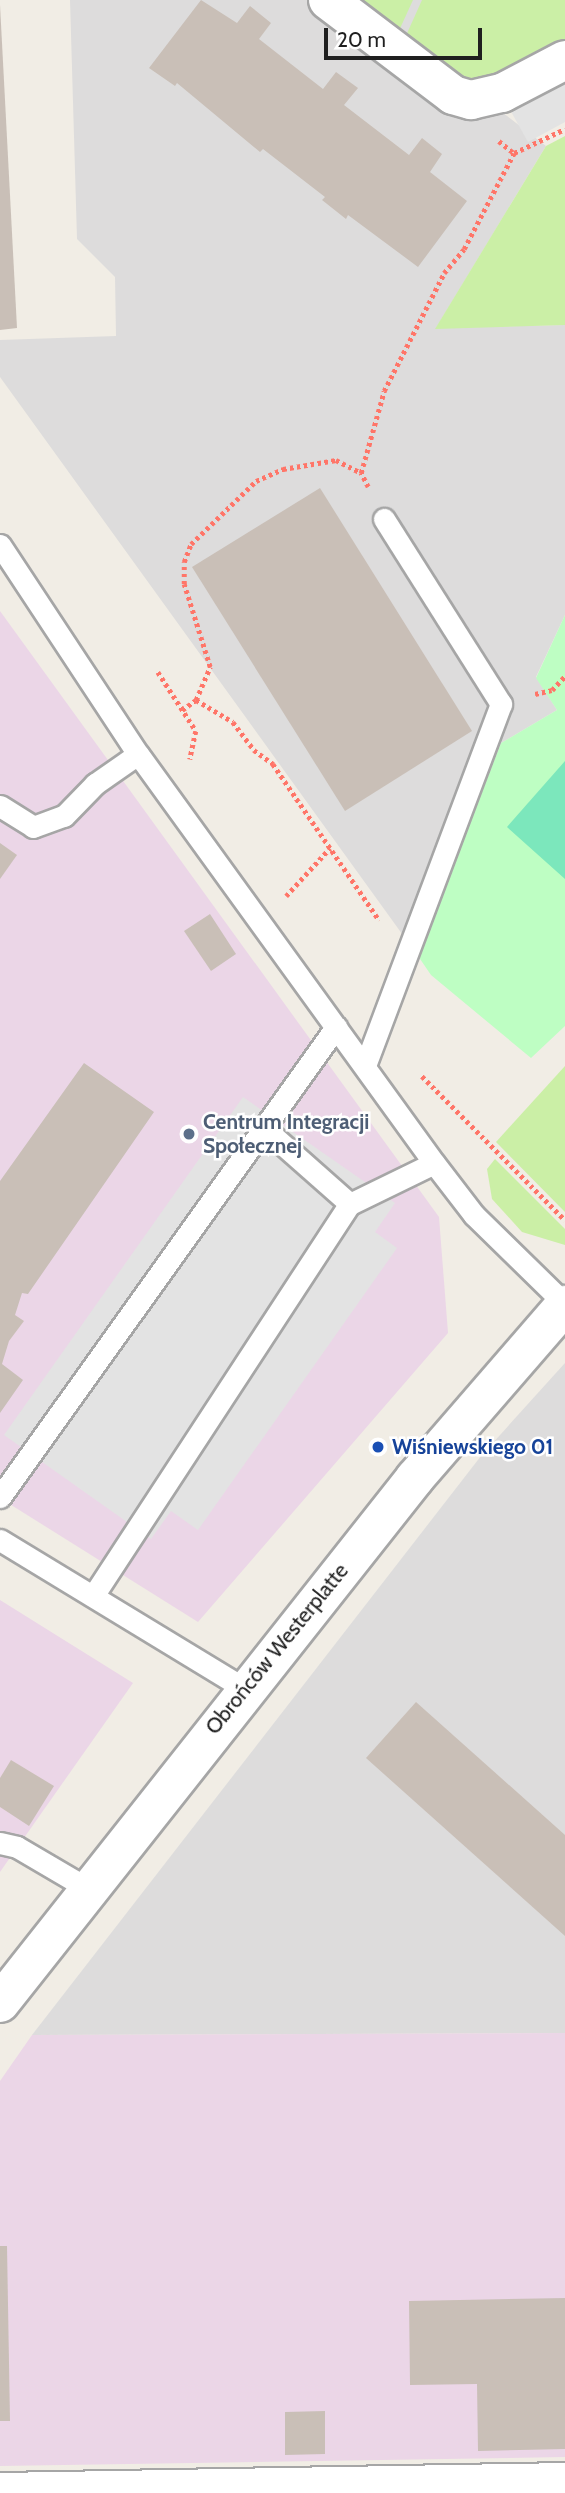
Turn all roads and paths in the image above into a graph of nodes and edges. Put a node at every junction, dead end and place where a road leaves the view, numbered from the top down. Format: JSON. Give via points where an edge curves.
{"nodes":[{"id":1,"x":328,"y":0,"type":"edge"},
{"id":2,"x":565,"y":60,"type":"edge"},
{"id":3,"x":513,"y":153,"type":"dead end"},
{"id":4,"x":361,"y":473,"type":"junction"},
{"id":5,"x":384,"y":519,"type":"joint"},
{"id":6,"x":0,"y":545,"type":"edge"},
{"id":7,"x":158,"y":672,"type":"dead end"},
{"id":8,"x":196,"y":700,"type":"junction"},
{"id":9,"x":182,"y":710,"type":"junction"},
{"id":10,"x":138,"y":754,"type":"junction"},
{"id":11,"x":158,"y":781,"type":"junction"},
{"id":12,"x":0,"y":806,"type":"edge"},
{"id":13,"x":405,"y":958,"type":"junction"},
{"id":14,"x":337,"y":1027,"type":"junction"},
{"id":15,"x":366,"y":1063,"type":"junction"},
{"id":16,"x":264,"y":1128,"type":"junction"},
{"id":17,"x":434,"y":1163,"type":"junction"},
{"id":18,"x":350,"y":1204,"type":"junction"},
{"id":19,"x":565,"y":1304,"type":"edge"},
{"id":20,"x":0,"y":1497,"type":"edge"},
{"id":21,"x":0,"y":1540,"type":"edge"},
{"id":22,"x":93,"y":1596,"type":"junction"},
{"id":23,"x":245,"y":1689,"type":"junction"},
{"id":24,"x":0,"y":1843,"type":"edge"},
{"id":25,"x":87,"y":1888,"type":"junction"},
{"id":26,"x":0,"y":2003,"type":"edge"},
{"id":27,"x":565,"y":2482,"type":"edge"},
{"id":28,"x":0,"y":2492,"type":"edge"}],
"edges":[{"from":1,"to":2,"type":"street","via":[[437,85],[462,97],[502,93]]},
{"from":3,"to":4,"type":"path","via":[[464,248],[443,273],[384,391]]},
{"from":4,"to":5,"type":"path"},
{"from":4,"to":8,"type":"path","via":[[336,460],[283,469],[256,481],[191,544],[184,562],[184,584],[210,667]]},
{"from":5,"to":13,"type":"lane","via":[[501,704]]},
{"from":6,"to":10,"type":"lane"},
{"from":7,"to":9,"type":"path"},
{"from":8,"to":9,"type":"path"},
{"from":8,"to":13,"type":"path","via":[[233,722],[254,750],[273,764]]},
{"from":9,"to":11,"type":"path","via":[[196,731],[190,760]]},
{"from":10,"to":11,"type":"lane"},
{"from":10,"to":12,"type":"lane","via":[[95,784],[64,817],[33,827]]},
{"from":11,"to":14,"type":"lane"},
{"from":13,"to":15,"type":"lane"},
{"from":14,"to":15,"type":"lane"},
{"from":14,"to":16,"type":"lane"},
{"from":15,"to":17,"type":"lane"},
{"from":16,"to":18,"type":"lane"},
{"from":16,"to":20,"type":"lane"},
{"from":17,"to":18,"type":"lane"},
{"from":17,"to":19,"type":"lane","via":[[474,1215]]},
{"from":18,"to":22,"type":"lane"},
{"from":19,"to":23,"type":"street","name":"Obrońców Westerplatte","via":[[415,1478]]},
{"from":21,"to":22,"type":"lane"},
{"from":22,"to":23,"type":"lane"},
{"from":23,"to":25,"type":"street","name":"Obrońców Westerplatte"},
{"from":24,"to":25,"type":"lane","via":[[17,1847]]},
{"from":25,"to":26,"type":"street","name":"Obrońców Westerplatte"},
{"from":27,"to":28,"type":"street"}]}
